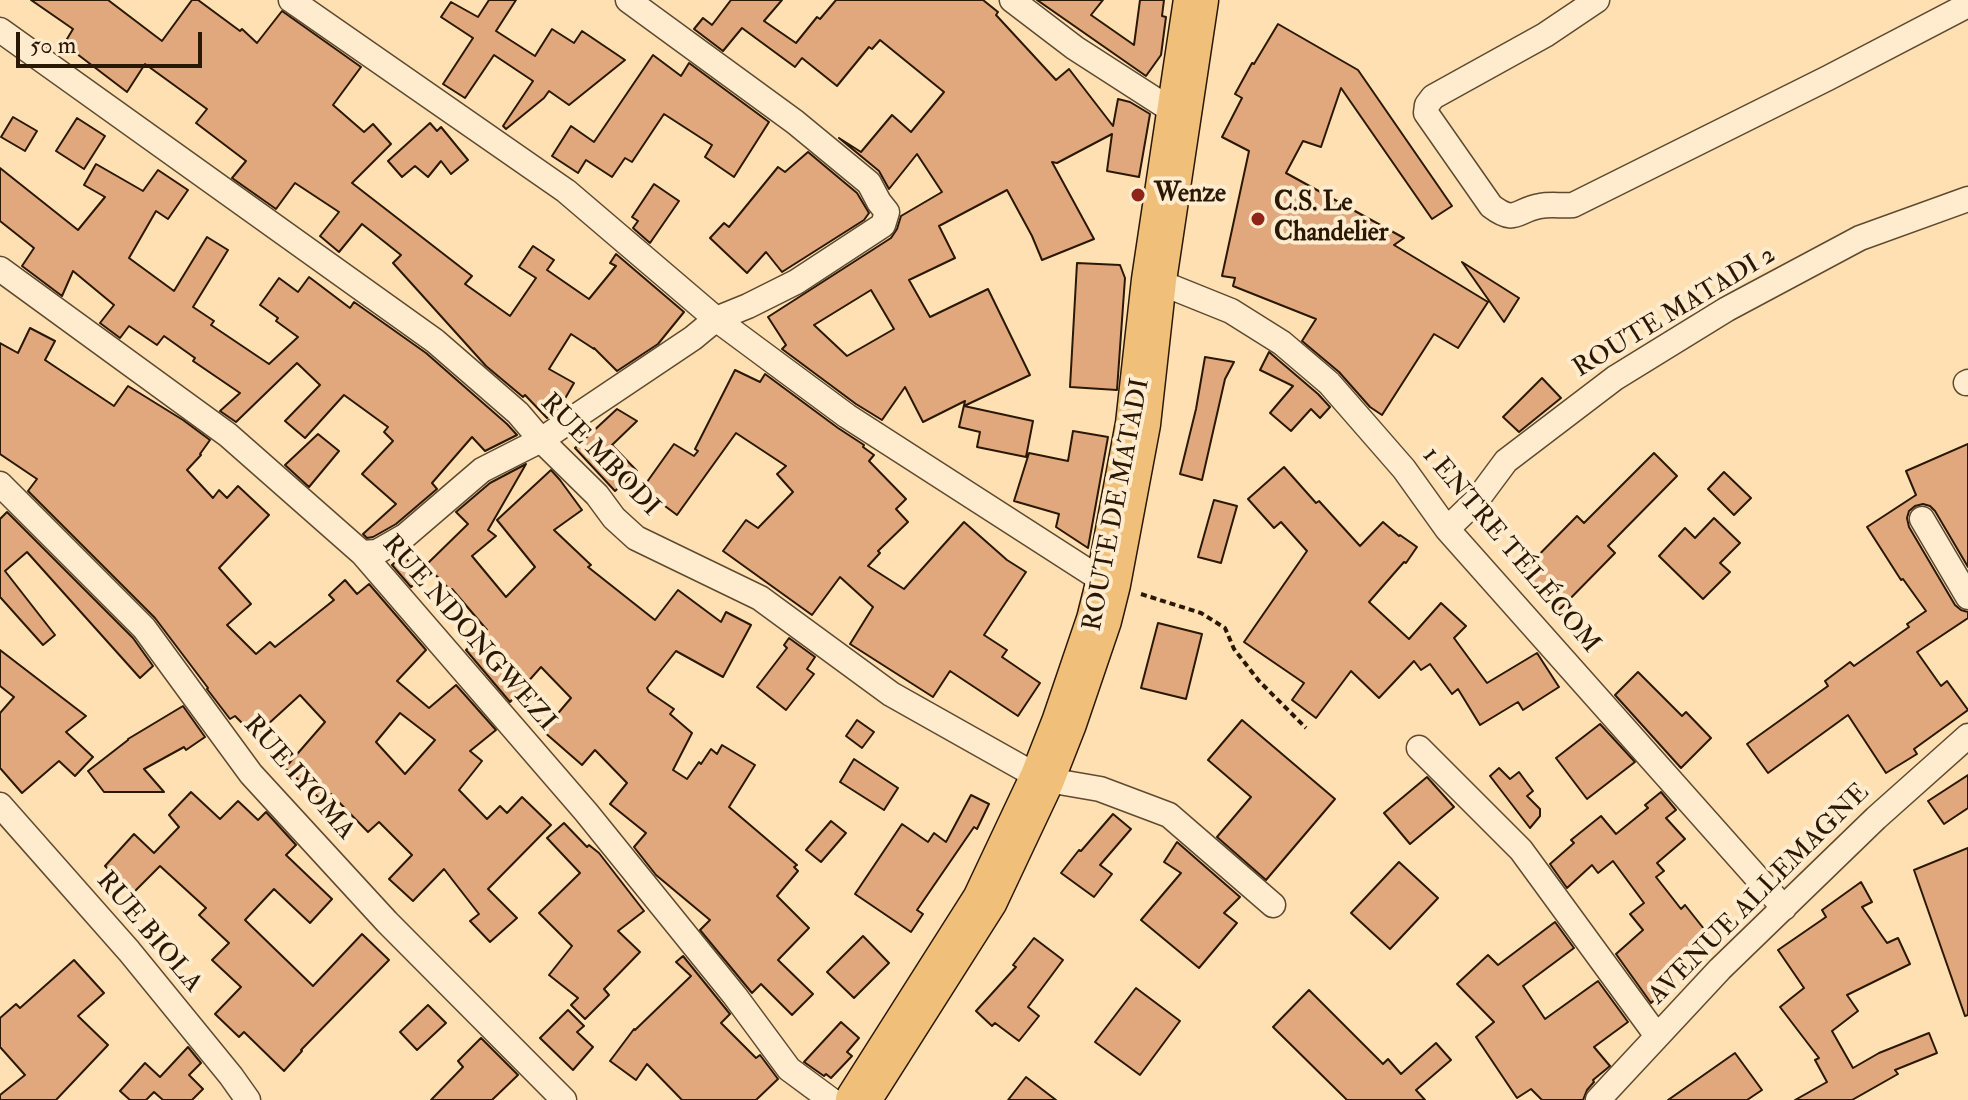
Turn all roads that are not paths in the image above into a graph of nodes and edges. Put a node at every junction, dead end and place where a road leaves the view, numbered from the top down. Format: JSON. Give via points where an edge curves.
{"nodes":[{"id":1,"x":291,"y":0,"type":"edge"},
{"id":2,"x":628,"y":0,"type":"edge"},
{"id":3,"x":1012,"y":0,"type":"edge"},
{"id":4,"x":1196,"y":0,"type":"edge"},
{"id":5,"x":1597,"y":0,"type":"edge"},
{"id":6,"x":1968,"y":5,"type":"edge"},
{"id":7,"x":0,"y":30,"type":"edge"},
{"id":8,"x":1179,"y":115,"type":"junction"},
{"id":9,"x":1968,"y":199,"type":"edge"},
{"id":10,"x":0,"y":269,"type":"edge"},
{"id":11,"x":1154,"y":280,"type":"junction"},
{"id":12,"x":716,"y":319,"type":"junction"},
{"id":13,"x":541,"y":440,"type":"junction"},
{"id":14,"x":0,"y":484,"type":"edge"},
{"id":15,"x":1922,"y":519,"type":"dead end"},
{"id":16,"x":1447,"y":529,"type":"junction"},
{"id":17,"x":362,"y":553,"type":"junction"},
{"id":18,"x":1108,"y":584,"type":"junction"},
{"id":19,"x":1968,"y":597,"type":"edge"},
{"id":20,"x":1968,"y":736,"type":"edge"},
{"id":21,"x":1419,"y":748,"type":"dead end"},
{"id":22,"x":1042,"y":779,"type":"junction"},
{"id":23,"x":0,"y":805,"type":"edge"},
{"id":24,"x":1273,"y":905,"type":"dead end"},
{"id":25,"x":1784,"y":908,"type":"junction"},
{"id":26,"x":1657,"y":1036,"type":"junction"},
{"id":27,"x":856,"y":1099,"type":"edge"},
{"id":28,"x":248,"y":1100,"type":"edge"},
{"id":29,"x":564,"y":1100,"type":"edge"},
{"id":30,"x":1598,"y":1100,"type":"edge"}],
"edges":[{"from":1,"to":12,"type":"street","via":[[566,191]]},
{"from":2,"to":12,"type":"street","via":[[795,122],[869,183],[887,212],[883,225],[796,282]]},
{"from":3,"to":8,"type":"street"},
{"from":4,"to":8,"type":"highway","name":"ROUTE DE MATADI"},
{"from":5,"to":6,"type":"street","via":[[1427,105],[1426,113],[1502,214],[1573,205]]},
{"from":7,"to":13,"type":"street","name":"RUE MBODI","via":[[435,341],[518,413]]},
{"from":8,"to":11,"type":"highway","name":"ROUTE DE MATADI"},
{"from":9,"to":16,"type":"street","name":"ROUTE MATADI 2","via":[[1860,238],[1727,309],[1615,378],[1506,461]]},
{"from":10,"to":17,"type":"street","name":"RUE NDONGWEZI","via":[[228,435]]},
{"from":11,"to":16,"type":"street","name":"1 ENTRE TÉLÉCOM","via":[[1231,311],[1282,343],[1329,383],[1404,469]]},
{"from":11,"to":18,"type":"highway","name":"ROUTE DE MATADI","via":[[1138,424]]},
{"from":12,"to":13,"type":"street"},
{"from":12,"to":18,"type":"street","via":[[847,416]]},
{"from":13,"to":17,"type":"street","via":[[482,470],[405,536],[377,552]]},
{"from":13,"to":22,"type":"street","name":"RUE MBODI","via":[[636,538],[760,598],[891,694]]},
{"from":14,"to":29,"type":"street","name":"RUE IYOMA","via":[[144,628],[251,774],[387,922]]},
{"from":15,"to":19,"type":"street"},
{"from":16,"to":25,"type":"street","name":"1 ENTRE TÉLÉCOM"},
{"from":17,"to":27,"type":"street","name":"RUE NDONGWEZI","via":[[586,812],[789,1069]]},
{"from":18,"to":22,"type":"highway","name":"ROUTE DE MATADI"},
{"from":20,"to":25,"type":"street","name":"AVENUE ALLEMAGNE"},
{"from":21,"to":26,"type":"street","via":[[1521,850]]},
{"from":22,"to":24,"type":"street","name":"RUE MBODI","via":[[1100,789],[1169,815]]},
{"from":22,"to":27,"type":"highway","name":"ROUTE DE MATADI","via":[[985,900]]},
{"from":23,"to":28,"type":"street","name":"RUE BIOLA","via":[[129,951]]},
{"from":25,"to":26,"type":"street","name":"AVENUE ALLEMAGNE"},
{"from":26,"to":30,"type":"street","name":"AVENUE ALLEMAGNE"}]}
